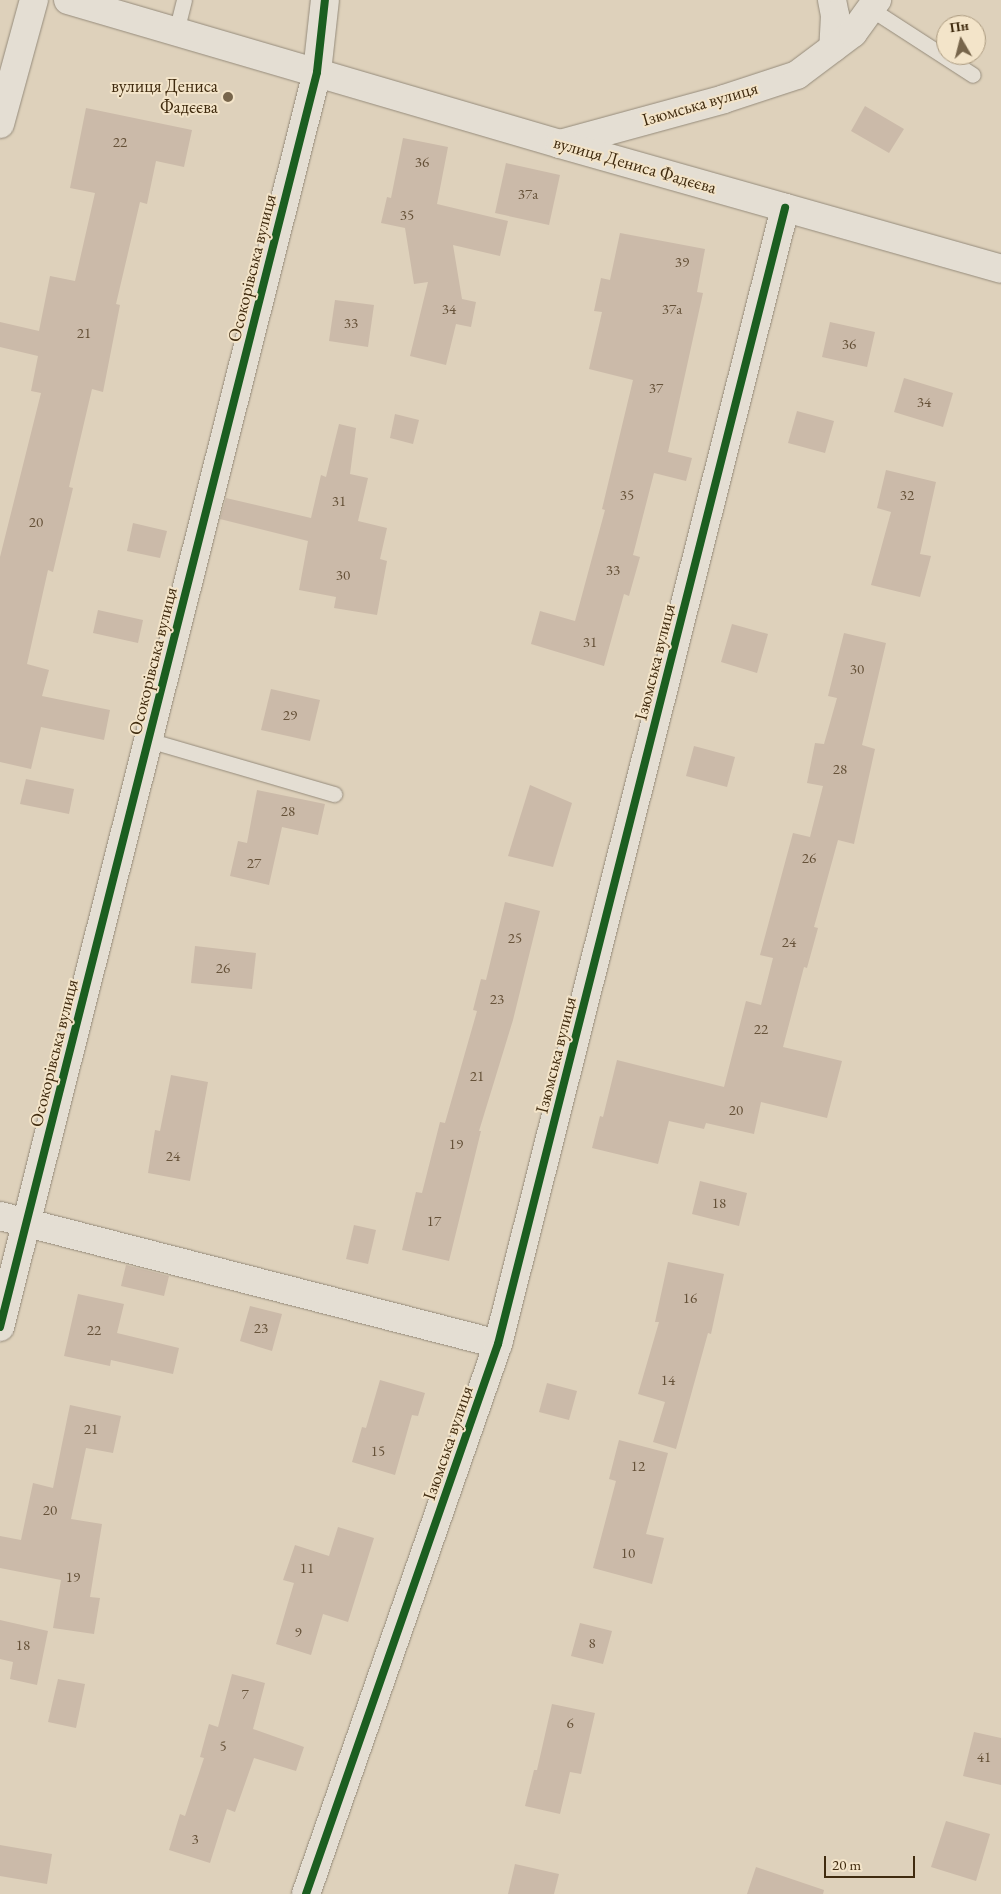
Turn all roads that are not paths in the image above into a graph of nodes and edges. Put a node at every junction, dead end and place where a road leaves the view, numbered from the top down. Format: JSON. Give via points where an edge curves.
{"nodes":[{"id":1,"x":34,"y":0,"type":"edge"},
{"id":2,"x":68,"y":0,"type":"edge"},
{"id":3,"x":184,"y":0,"type":"edge"},
{"id":4,"x":325,"y":0,"type":"edge"},
{"id":5,"x":832,"y":0,"type":"edge"},
{"id":6,"x":874,"y":4,"type":"edge"},
{"id":7,"x":176,"y":32,"type":"junction"},
{"id":8,"x":833,"y":48,"type":"junction"},
{"id":9,"x":317,"y":72,"type":"junction"},
{"id":10,"x":973,"y":75,"type":"dead end"},
{"id":11,"x":0,"y":124,"type":"edge"},
{"id":12,"x":560,"y":144,"type":"junction"},
{"id":13,"x":786,"y":208,"type":"junction"},
{"id":14,"x":1001,"y":269,"type":"edge"},
{"id":15,"x":148,"y":740,"type":"junction"},
{"id":16,"x":334,"y":794,"type":"dead end"},
{"id":17,"x":0,"y":1216,"type":"edge"},
{"id":18,"x":26,"y":1223,"type":"junction"},
{"id":19,"x":0,"y":1327,"type":"edge"},
{"id":20,"x":498,"y":1344,"type":"junction"},
{"id":21,"x":306,"y":1894,"type":"edge"}],
"edges":[{"from":1,"to":11,"type":"street"},
{"from":2,"to":7,"type":"street","name":"вулиця Дениса Фадєєва"},
{"from":3,"to":7,"type":"lane"},
{"from":4,"to":9,"type":"street","name":"Осокорівська вулиця"},
{"from":5,"to":8,"type":"street"},
{"from":6,"to":8,"type":"street","name":"Ізюмська вулиця","via":[[853,33]]},
{"from":6,"to":10,"type":"lane"},
{"from":7,"to":9,"type":"street","name":"вулиця Дениса Фадєєва"},
{"from":8,"to":12,"type":"street","name":"Ізюмська вулиця","via":[[797,75],[724,99]]},
{"from":9,"to":12,"type":"street","name":"вулиця Дениса Фадєєва"},
{"from":9,"to":15,"type":"street","name":"Осокорівська вулиця"},
{"from":12,"to":13,"type":"street","name":"вулиця Дениса Фадєєва"},
{"from":13,"to":14,"type":"street","name":"вулиця Дениса Фадєєва"},
{"from":13,"to":20,"type":"street","name":"Ізюмська вулиця"},
{"from":15,"to":16,"type":"lane"},
{"from":15,"to":18,"type":"street","name":"Осокорівська вулиця"},
{"from":17,"to":18,"type":"street"},
{"from":18,"to":19,"type":"street","name":"Осокорівська вулиця"},
{"from":18,"to":20,"type":"street"},
{"from":20,"to":21,"type":"street","name":"Ізюмська вулиця"}]}
